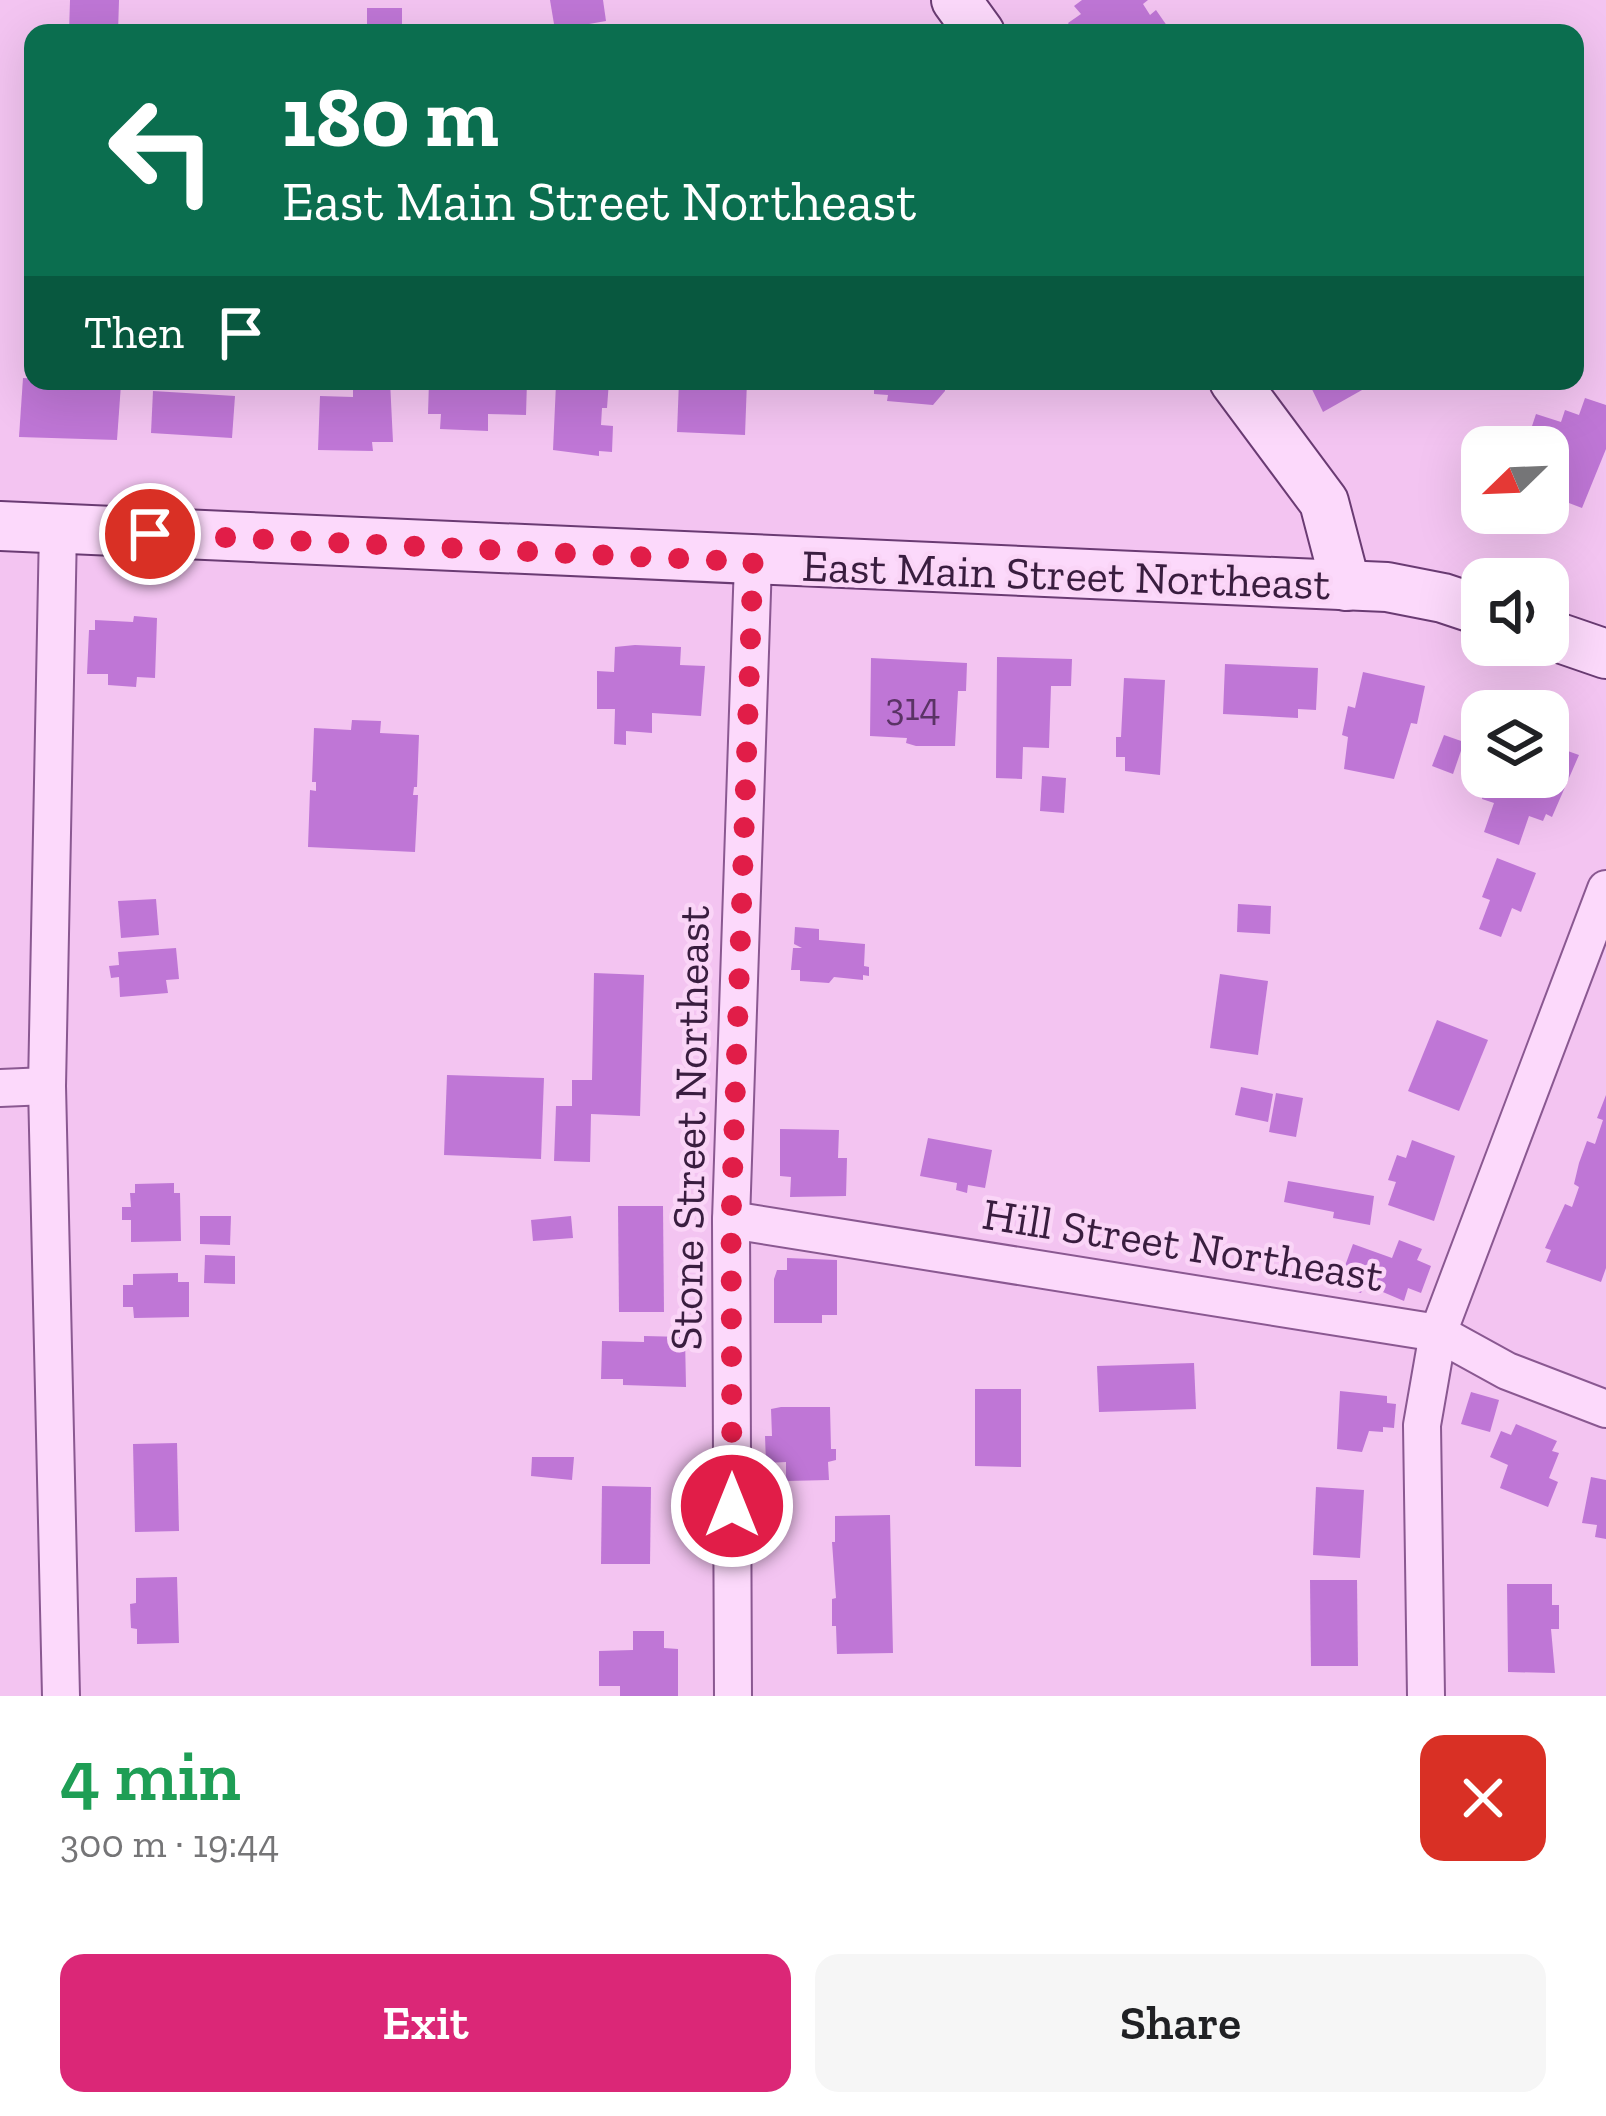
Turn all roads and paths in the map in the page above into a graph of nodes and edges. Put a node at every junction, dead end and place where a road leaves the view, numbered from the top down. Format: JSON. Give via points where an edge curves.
{"nodes":[{"id":1,"x":1241,"y":390,"type":"edge"},
{"id":2,"x":0,"y":526,"type":"edge"},
{"id":3,"x":58,"y":529,"type":"junction"},
{"id":4,"x":753,"y":562,"type":"junction"},
{"id":5,"x":1346,"y":586,"type":"junction"},
{"id":6,"x":1461,"y":605,"type":"edge"},
{"id":7,"x":1569,"y":641,"type":"edge"},
{"id":8,"x":1606,"y":654,"type":"edge"},
{"id":9,"x":1606,"y":889,"type":"edge"},
{"id":10,"x":46,"y":1086,"type":"junction"},
{"id":11,"x":0,"y":1088,"type":"edge"},
{"id":12,"x":731,"y":1220,"type":"junction"},
{"id":13,"x":1438,"y":1333,"type":"junction"},
{"id":14,"x":1606,"y":1409,"type":"edge"},
{"id":15,"x":62,"y":1696,"type":"edge"},
{"id":16,"x":733,"y":1696,"type":"edge"},
{"id":17,"x":1426,"y":1696,"type":"edge"}],
"edges":[{"from":1,"to":5,"type":"street","via":[[1324,502]]},
{"from":2,"to":3,"type":"street","name":"East Main Street Northeast"},
{"from":3,"to":4,"type":"street","name":"East Main Street Northeast"},
{"from":3,"to":10,"type":"street"},
{"from":4,"to":5,"type":"street","name":"East Main Street Northeast"},
{"from":4,"to":12,"type":"street","name":"Stone Street Northeast"},
{"from":5,"to":6,"type":"street","name":"East Main Street Northeast"},
{"from":7,"to":8,"type":"street"},
{"from":9,"to":13,"type":"street"},
{"from":10,"to":11,"type":"street"},
{"from":10,"to":15,"type":"street"},
{"from":12,"to":13,"type":"street","name":"Hill Street Northeast"},
{"from":12,"to":16,"type":"street","name":"Stone Street Northeast"},
{"from":13,"to":14,"type":"street","name":"Hill Street Northeast","via":[[1507,1371]]},
{"from":13,"to":17,"type":"street","via":[[1422,1426]]}]}
